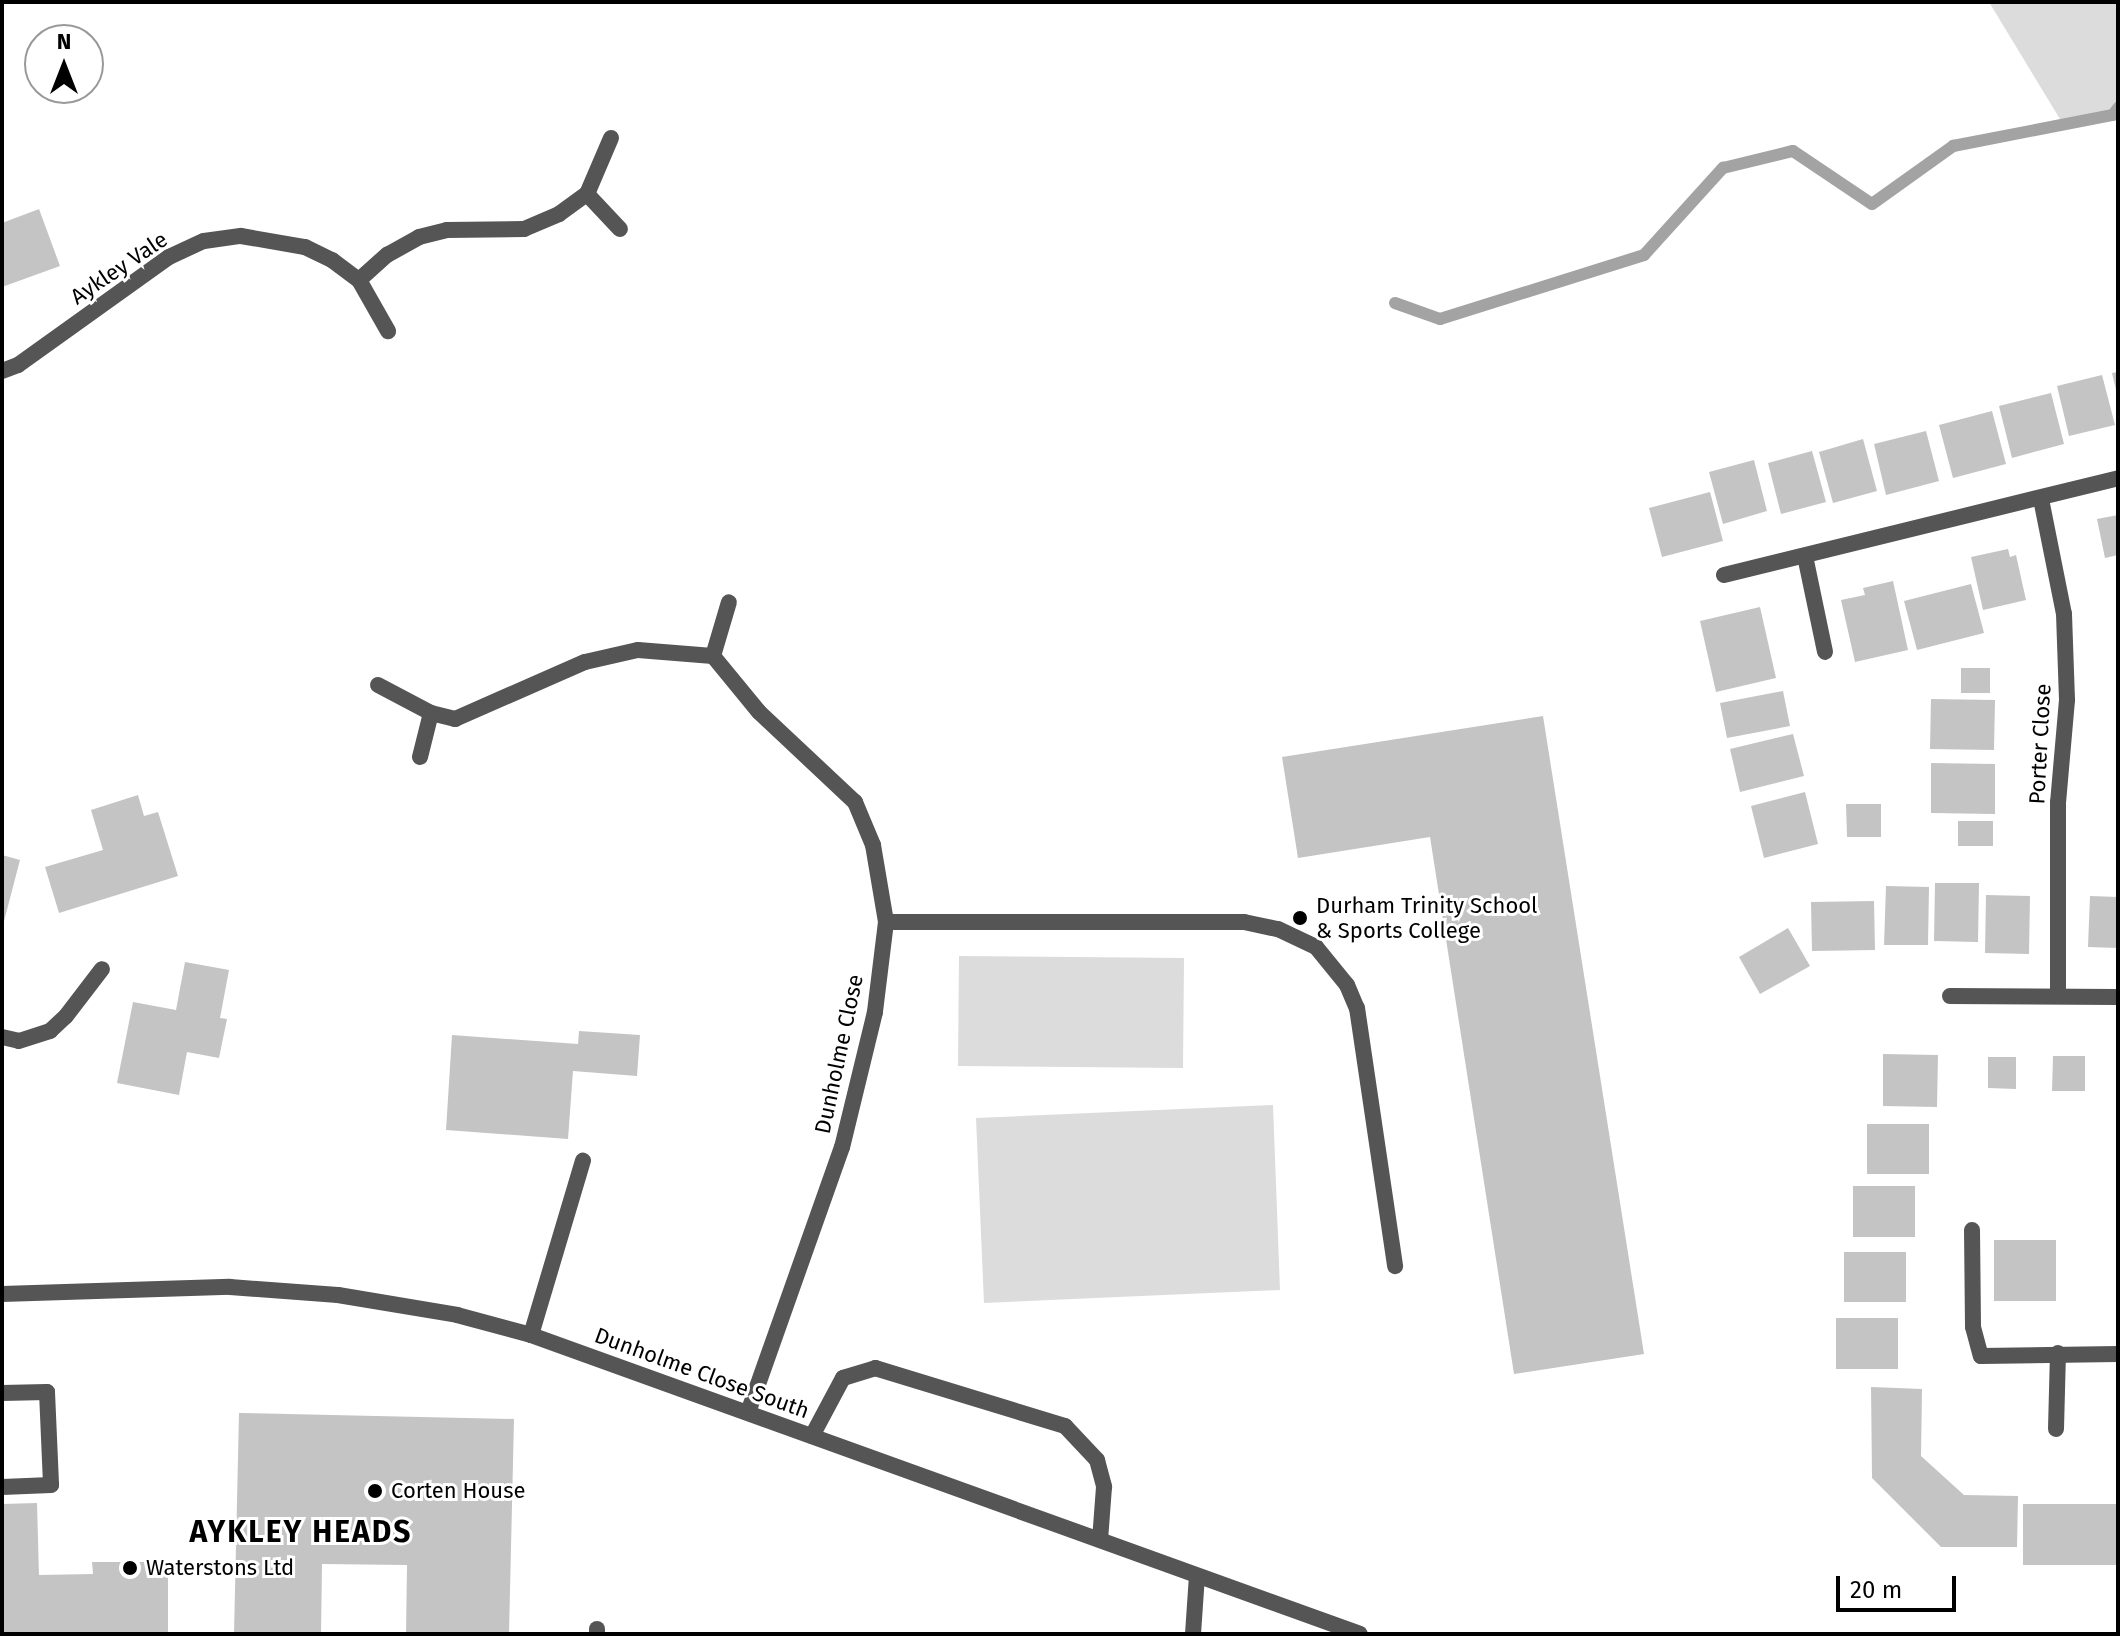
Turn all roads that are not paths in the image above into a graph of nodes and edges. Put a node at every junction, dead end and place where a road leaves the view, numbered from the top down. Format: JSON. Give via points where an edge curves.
{"nodes":[{"id":1,"x":611,"y":138,"type":"dead end"},
{"id":2,"x":587,"y":194,"type":"junction"},
{"id":3,"x":620,"y":229,"type":"dead end"},
{"id":4,"x":359,"y":280,"type":"junction"},
{"id":5,"x":388,"y":331,"type":"dead end"},
{"id":6,"x":2,"y":371,"type":"edge"},
{"id":7,"x":2118,"y":478,"type":"edge"},
{"id":8,"x":2041,"y":499,"type":"junction"},
{"id":9,"x":1805,"y":556,"type":"junction"},
{"id":10,"x":1724,"y":575,"type":"dead end"},
{"id":11,"x":729,"y":602,"type":"dead end"},
{"id":12,"x":1825,"y":652,"type":"dead end"},
{"id":13,"x":713,"y":656,"type":"junction"},
{"id":14,"x":378,"y":685,"type":"dead end"},
{"id":15,"x":431,"y":713,"type":"junction"},
{"id":16,"x":420,"y":757,"type":"dead end"},
{"id":17,"x":886,"y":922,"type":"junction"},
{"id":18,"x":102,"y":969,"type":"dead end"},
{"id":19,"x":2058,"y":994,"type":"junction"},
{"id":20,"x":1950,"y":996,"type":"dead end"},
{"id":21,"x":2118,"y":997,"type":"edge"},
{"id":22,"x":2,"y":1037,"type":"edge"},
{"id":23,"x":583,"y":1161,"type":"dead end"},
{"id":24,"x":1972,"y":1230,"type":"dead end"},
{"id":25,"x":1395,"y":1266,"type":"dead end"},
{"id":26,"x":2,"y":1294,"type":"edge"},
{"id":27,"x":531,"y":1335,"type":"junction"},
{"id":28,"x":2058,"y":1353,"type":"junction"},
{"id":29,"x":2118,"y":1354,"type":"edge"},
{"id":30,"x":2,"y":1393,"type":"edge"},
{"id":31,"x":748,"y":1413,"type":"junction"},
{"id":32,"x":2056,"y":1429,"type":"dead end"},
{"id":33,"x":812,"y":1436,"type":"junction"},
{"id":34,"x":2,"y":1487,"type":"edge"},
{"id":35,"x":1100,"y":1540,"type":"junction"},
{"id":36,"x":1197,"y":1576,"type":"junction"},
{"id":37,"x":1193,"y":1634,"type":"edge"},
{"id":38,"x":1360,"y":1634,"type":"edge"}],
"edges":[{"from":1,"to":2,"type":"street"},
{"from":2,"to":3,"type":"street"},
{"from":2,"to":4,"type":"street","via":[[524,229],[447,230],[419,237],[387,255]]},
{"from":4,"to":5,"type":"street","name":"Aykley Vale"},
{"from":4,"to":6,"type":"street","name":"Aykley Vale","via":[[305,247],[241,236],[204,241],[169,257],[18,365]]},
{"from":7,"to":8,"type":"street"},
{"from":8,"to":9,"type":"street"},
{"from":8,"to":19,"type":"street","name":"Porter Close","via":[[2064,614],[2067,700],[2058,802]]},
{"from":9,"to":10,"type":"street"},
{"from":9,"to":12,"type":"street"},
{"from":11,"to":13,"type":"street"},
{"from":13,"to":15,"type":"street","via":[[638,650],[585,662],[455,719]]},
{"from":13,"to":17,"type":"street","name":"Dunholme Close","via":[[759,712],[855,802],[873,845]]},
{"from":14,"to":15,"type":"street"},
{"from":15,"to":16,"type":"street"},
{"from":17,"to":25,"type":"street","via":[[1244,922],[1278,929],[1316,947],[1347,985],[1357,1008]]},
{"from":17,"to":31,"type":"street","name":"Dunholme Close","via":[[875,1012],[842,1147]]},
{"from":18,"to":22,"type":"street","via":[[50,1031],[19,1041]]},
{"from":19,"to":20,"type":"street"},
{"from":19,"to":21,"type":"street"},
{"from":23,"to":27,"type":"street"},
{"from":24,"to":28,"type":"street","via":[[1973,1327],[1981,1356]]},
{"from":26,"to":27,"type":"street","name":"Dunholme Close South","via":[[230,1287],[323,1294],[457,1315]]},
{"from":27,"to":31,"type":"street","name":"Dunholme Close South"},
{"from":28,"to":29,"type":"street"},
{"from":28,"to":32,"type":"street"},
{"from":30,"to":34,"type":"street","via":[[47,1392],[51,1485]]},
{"from":31,"to":33,"type":"street","name":"Dunholme Close South"},
{"from":33,"to":35,"type":"street","name":"Dunholme Close South"},
{"from":33,"to":35,"type":"street","via":[[843,1378],[875,1368],[1065,1426],[1097,1460],[1104,1487]]},
{"from":35,"to":36,"type":"street","name":"Dunholme Close South"},
{"from":36,"to":37,"type":"street"},
{"from":36,"to":38,"type":"street","name":"Dunholme Close South"}]}
